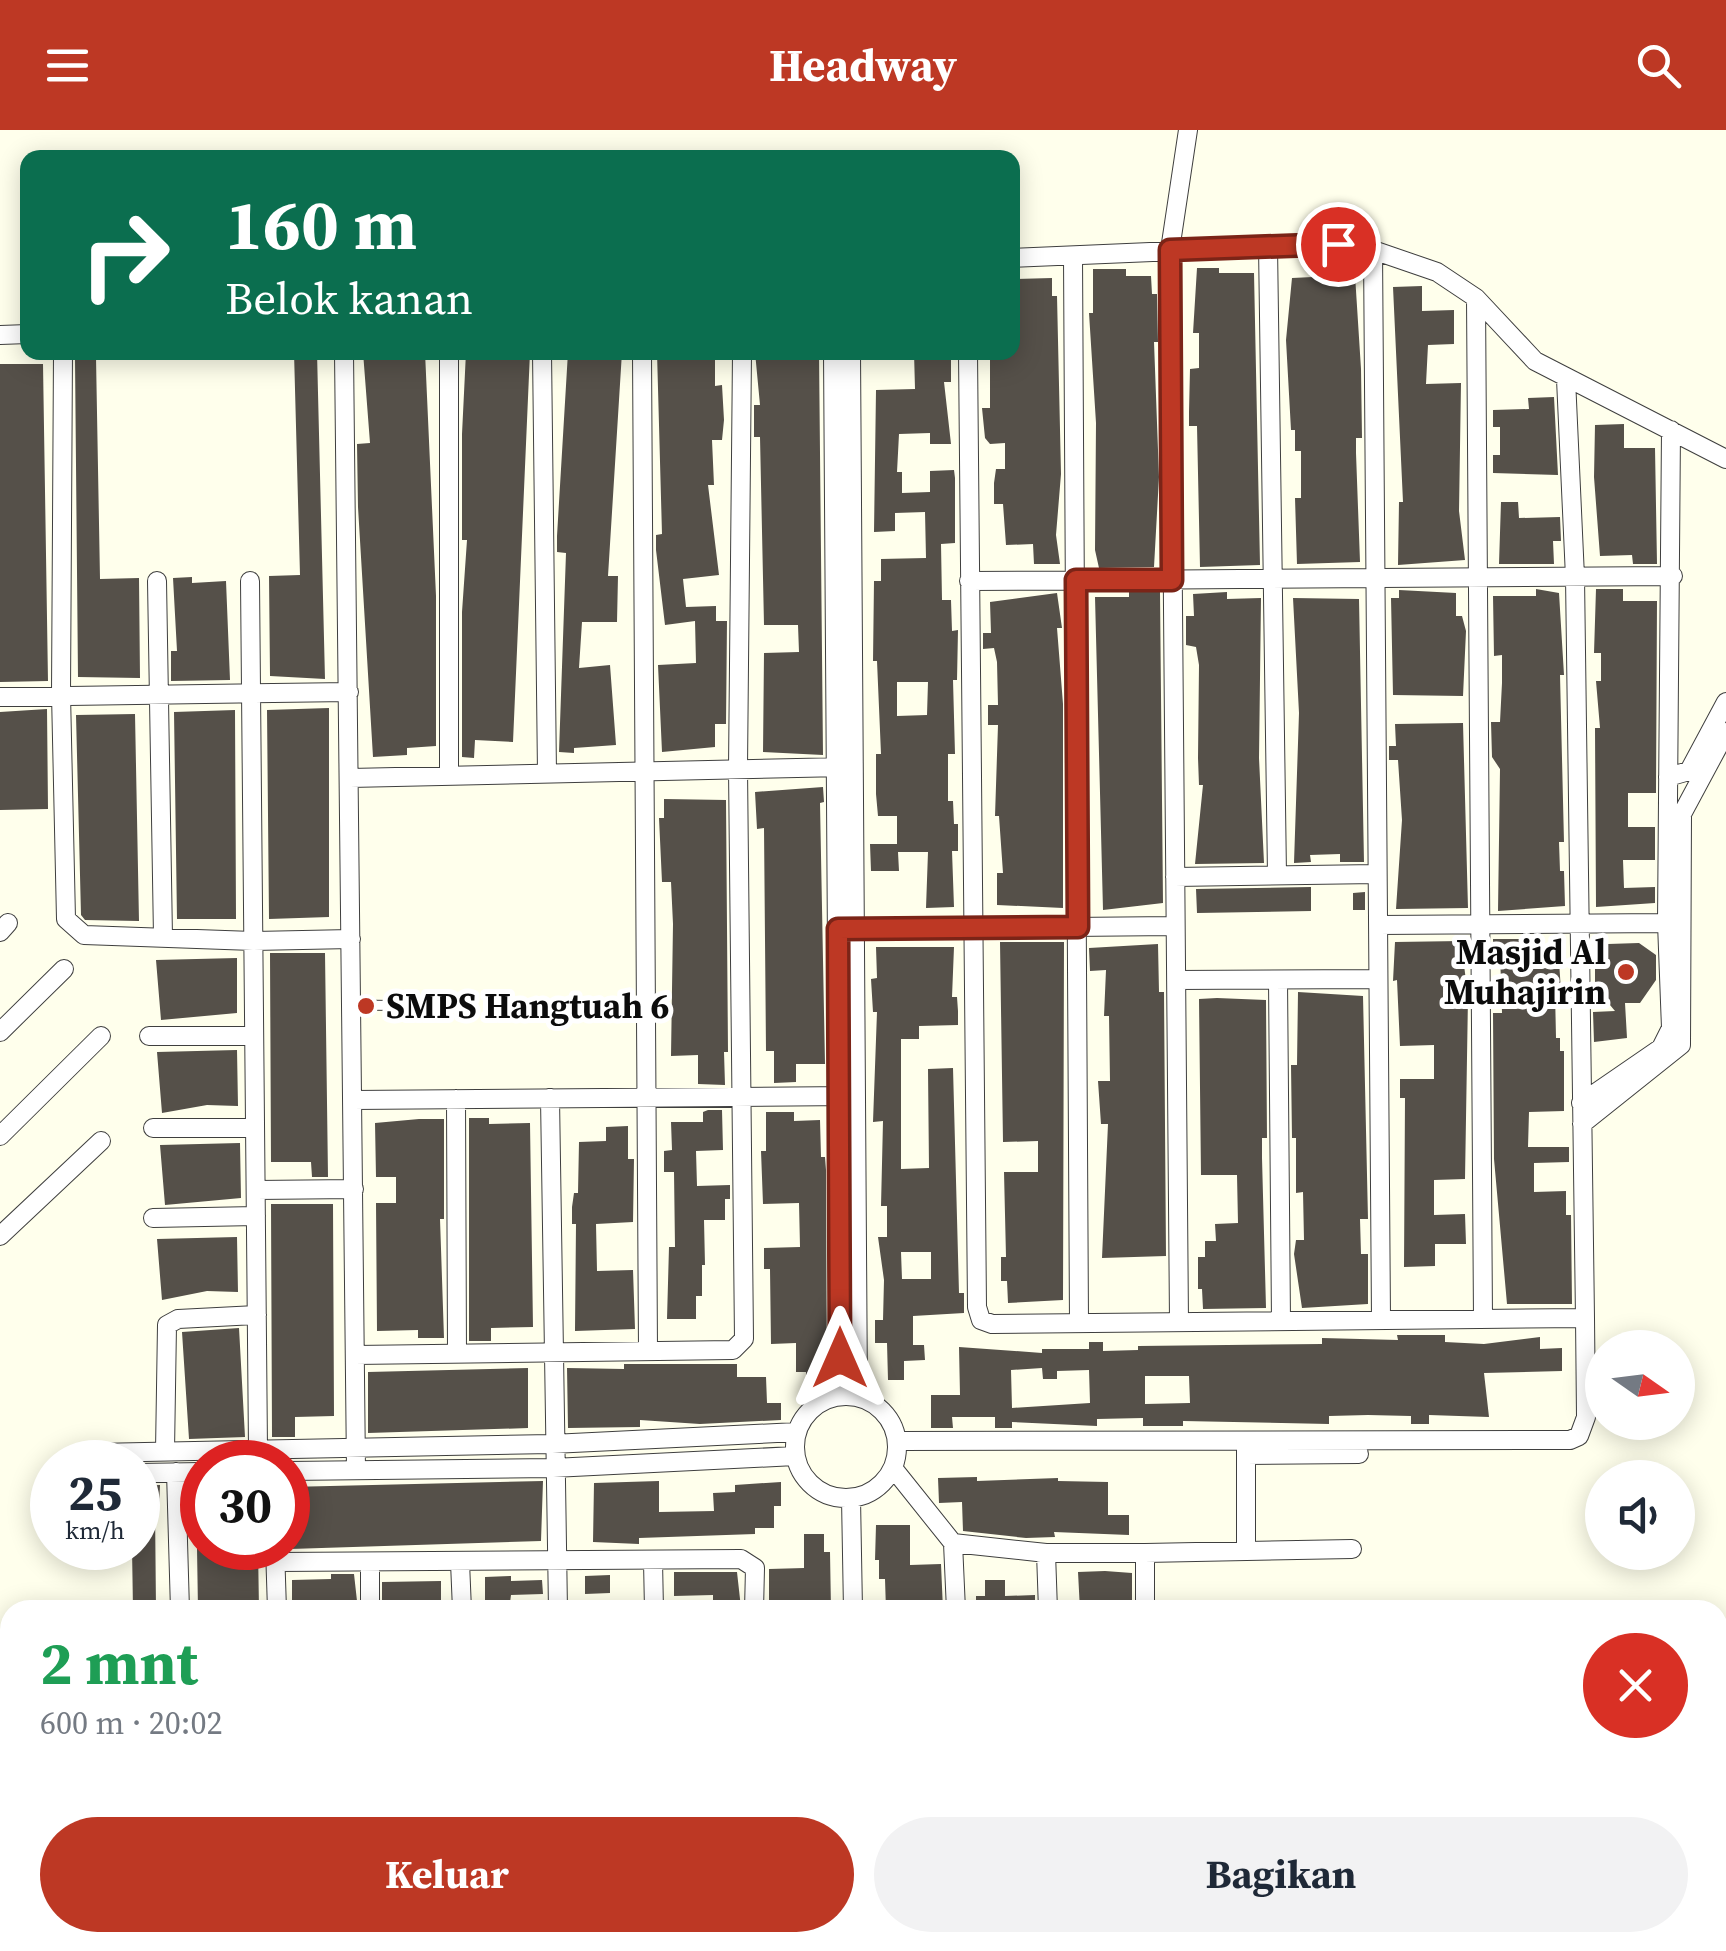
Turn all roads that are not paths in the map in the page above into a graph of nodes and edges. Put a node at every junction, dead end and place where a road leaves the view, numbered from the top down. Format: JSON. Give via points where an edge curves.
{"nodes":[{"id":1,"x":1188,"y":130,"type":"edge"},
{"id":2,"x":1268,"y":246,"type":"junction"},
{"id":3,"x":1170,"y":250,"type":"junction"},
{"id":4,"x":1373,"y":250,"type":"junction"},
{"id":5,"x":1073,"y":256,"type":"junction"},
{"id":6,"x":1020,"y":258,"type":"edge"},
{"id":7,"x":1476,"y":298,"type":"junction"},
{"id":8,"x":63,"y":360,"type":"edge"},
{"id":9,"x":344,"y":360,"type":"edge"},
{"id":10,"x":449,"y":360,"type":"edge"},
{"id":11,"x":542,"y":360,"type":"edge"},
{"id":12,"x":642,"y":360,"type":"edge"},
{"id":13,"x":742,"y":360,"type":"edge"},
{"id":14,"x":833,"y":360,"type":"edge"},
{"id":15,"x":850,"y":360,"type":"edge"},
{"id":16,"x":968,"y":360,"type":"edge"},
{"id":17,"x":1566,"y":379,"type":"junction"},
{"id":18,"x":1671,"y":430,"type":"junction"},
{"id":19,"x":1726,"y":459,"type":"edge"},
{"id":20,"x":1673,"y":576,"type":"junction"},
{"id":21,"x":1575,"y":577,"type":"junction"},
{"id":22,"x":1374,"y":578,"type":"junction"},
{"id":23,"x":1477,"y":578,"type":"junction"},
{"id":24,"x":1274,"y":579,"type":"junction"},
{"id":25,"x":1076,"y":580,"type":"junction"},
{"id":26,"x":1172,"y":580,"type":"junction"},
{"id":27,"x":157,"y":581,"type":"dead end"},
{"id":28,"x":250,"y":581,"type":"dead end"},
{"id":29,"x":969,"y":581,"type":"junction"},
{"id":30,"x":251,"y":692,"type":"junction"},
{"id":31,"x":349,"y":692,"type":"junction"},
{"id":32,"x":158,"y":693,"type":"junction"},
{"id":33,"x":61,"y":694,"type":"junction"},
{"id":34,"x":0,"y":697,"type":"edge"},
{"id":35,"x":1726,"y":702,"type":"edge"},
{"id":36,"x":1726,"y":732,"type":"edge"},
{"id":37,"x":845,"y":767,"type":"junction"},
{"id":38,"x":738,"y":769,"type":"junction"},
{"id":39,"x":644,"y":772,"type":"junction"},
{"id":40,"x":548,"y":774,"type":"junction"},
{"id":41,"x":449,"y":776,"type":"junction"},
{"id":42,"x":1668,"y":777,"type":"junction"},
{"id":43,"x":350,"y":778,"type":"junction"},
{"id":44,"x":1377,"y":874,"type":"junction"},
{"id":45,"x":1276,"y":875,"type":"junction"},
{"id":46,"x":1175,"y":877,"type":"junction"},
{"id":47,"x":1580,"y":923,"type":"junction"},
{"id":48,"x":1667,"y":923,"type":"junction"},
{"id":49,"x":1480,"y":924,"type":"junction"},
{"id":50,"x":1175,"y":926,"type":"junction"},
{"id":51,"x":1378,"y":926,"type":"junction"},
{"id":52,"x":1078,"y":927,"type":"junction"},
{"id":53,"x":972,"y":928,"type":"junction"},
{"id":54,"x":846,"y":929,"type":"junction"},
{"id":55,"x":162,"y":937,"type":"junction"},
{"id":56,"x":351,"y":939,"type":"junction"},
{"id":57,"x":253,"y":942,"type":"junction"},
{"id":58,"x":64,"y":968,"type":"dead end"},
{"id":59,"x":1378,"y":979,"type":"junction"},
{"id":60,"x":1176,"y":980,"type":"junction"},
{"id":61,"x":1278,"y":980,"type":"junction"},
{"id":62,"x":352,"y":1005,"type":"junction"},
{"id":63,"x":441,"y":1006,"type":"dead end"},
{"id":64,"x":0,"y":1032,"type":"edge"},
{"id":65,"x":102,"y":1036,"type":"dead end"},
{"id":66,"x":149,"y":1036,"type":"dead end"},
{"id":67,"x":254,"y":1036,"type":"junction"},
{"id":68,"x":848,"y":1096,"type":"junction"},
{"id":69,"x":743,"y":1097,"type":"junction"},
{"id":70,"x":550,"y":1098,"type":"junction"},
{"id":71,"x":646,"y":1098,"type":"junction"},
{"id":72,"x":456,"y":1099,"type":"junction"},
{"id":73,"x":353,"y":1100,"type":"junction"},
{"id":74,"x":1581,"y":1102,"type":"junction"},
{"id":75,"x":1582,"y":1124,"type":"junction"},
{"id":76,"x":153,"y":1128,"type":"dead end"},
{"id":77,"x":255,"y":1128,"type":"junction"},
{"id":78,"x":0,"y":1136,"type":"edge"},
{"id":79,"x":101,"y":1141,"type":"dead end"},
{"id":80,"x":354,"y":1189,"type":"junction"},
{"id":81,"x":256,"y":1190,"type":"junction"},
{"id":82,"x":256,"y":1216,"type":"junction"},
{"id":83,"x":153,"y":1218,"type":"dead end"},
{"id":84,"x":0,"y":1236,"type":"edge"},
{"id":85,"x":257,"y":1315,"type":"junction"},
{"id":86,"x":1585,"y":1318,"type":"junction"},
{"id":87,"x":1483,"y":1319,"type":"junction"},
{"id":88,"x":1282,"y":1320,"type":"junction"},
{"id":89,"x":1382,"y":1320,"type":"junction"},
{"id":90,"x":1179,"y":1322,"type":"junction"},
{"id":91,"x":1079,"y":1323,"type":"junction"},
{"id":92,"x":551,"y":1352,"type":"junction"},
{"id":93,"x":648,"y":1352,"type":"junction"},
{"id":94,"x":456,"y":1354,"type":"junction"},
{"id":95,"x":355,"y":1355,"type":"junction"},
{"id":96,"x":849,"y":1396,"type":"junction"},
{"id":97,"x":797,"y":1432,"type":"junction"},
{"id":98,"x":258,"y":1440,"type":"edge"},
{"id":99,"x":897,"y":1441,"type":"junction"},
{"id":100,"x":552,"y":1444,"type":"junction"},
{"id":101,"x":310,"y":1448,"type":"edge"},
{"id":102,"x":356,"y":1448,"type":"junction"},
{"id":103,"x":1246,"y":1448,"type":"junction"},
{"id":104,"x":160,"y":1450,"type":"edge"},
{"id":105,"x":164,"y":1450,"type":"junction"},
{"id":106,"x":180,"y":1450,"type":"edge"},
{"id":107,"x":1359,"y":1454,"type":"dead end"},
{"id":108,"x":796,"y":1456,"type":"junction"},
{"id":109,"x":553,"y":1468,"type":"junction"},
{"id":110,"x":892,"y":1468,"type":"junction"},
{"id":111,"x":356,"y":1470,"type":"junction"},
{"id":112,"x":310,"y":1471,"type":"edge"},
{"id":113,"x":160,"y":1472,"type":"edge"},
{"id":114,"x":176,"y":1472,"type":"junction"},
{"id":115,"x":180,"y":1472,"type":"edge"},
{"id":116,"x":851,"y":1498,"type":"junction"},
{"id":117,"x":953,"y":1542,"type":"junction"},
{"id":118,"x":1246,"y":1549,"type":"junction"},
{"id":119,"x":1352,"y":1549,"type":"dead end"},
{"id":120,"x":1046,"y":1552,"type":"junction"},
{"id":121,"x":1145,"y":1553,"type":"junction"},
{"id":122,"x":310,"y":1558,"type":"edge"},
{"id":123,"x":370,"y":1562,"type":"junction"},
{"id":124,"x":460,"y":1562,"type":"junction"},
{"id":125,"x":557,"y":1562,"type":"junction"},
{"id":126,"x":653,"y":1562,"type":"junction"},
{"id":127,"x":276,"y":1570,"type":"edge"},
{"id":128,"x":180,"y":1600,"type":"edge"},
{"id":129,"x":277,"y":1600,"type":"edge"},
{"id":130,"x":370,"y":1600,"type":"edge"},
{"id":131,"x":462,"y":1600,"type":"edge"},
{"id":132,"x":558,"y":1600,"type":"edge"},
{"id":133,"x":654,"y":1600,"type":"edge"},
{"id":134,"x":754,"y":1600,"type":"edge"},
{"id":135,"x":853,"y":1600,"type":"edge"},
{"id":136,"x":956,"y":1600,"type":"edge"},
{"id":137,"x":1048,"y":1600,"type":"edge"},
{"id":138,"x":1145,"y":1600,"type":"edge"}],
"edges":[{"from":1,"to":3,"type":"street"},
{"from":2,"to":3,"type":"street"},
{"from":2,"to":4,"type":"street"},
{"from":2,"to":24,"type":"street"},
{"from":3,"to":5,"type":"street"},
{"from":3,"to":26,"type":"street"},
{"from":4,"to":7,"type":"street","via":[[1437,272]]},
{"from":4,"to":22,"type":"street"},
{"from":5,"to":6,"type":"street"},
{"from":5,"to":25,"type":"street"},
{"from":7,"to":17,"type":"street","via":[[1516,345]]},
{"from":7,"to":23,"type":"street"},
{"from":8,"to":33,"type":"street"},
{"from":9,"to":31,"type":"street"},
{"from":10,"to":41,"type":"street"},
{"from":11,"to":40,"type":"street"},
{"from":12,"to":39,"type":"street"},
{"from":13,"to":38,"type":"street"},
{"from":14,"to":37,"type":"street"},
{"from":15,"to":37,"type":"street"},
{"from":16,"to":29,"type":"street"},
{"from":17,"to":18,"type":"street"},
{"from":17,"to":21,"type":"street"},
{"from":18,"to":19,"type":"street"},
{"from":18,"to":20,"type":"street"},
{"from":20,"to":21,"type":"street"},
{"from":20,"to":42,"type":"street"},
{"from":21,"to":23,"type":"street"},
{"from":21,"to":47,"type":"street"},
{"from":22,"to":23,"type":"street"},
{"from":22,"to":24,"type":"street"},
{"from":22,"to":44,"type":"street"},
{"from":23,"to":49,"type":"street"},
{"from":24,"to":26,"type":"street"},
{"from":24,"to":45,"type":"street"},
{"from":25,"to":26,"type":"street"},
{"from":25,"to":29,"type":"street"},
{"from":25,"to":52,"type":"street"},
{"from":26,"to":46,"type":"street"},
{"from":27,"to":32,"type":"street"},
{"from":28,"to":30,"type":"street"},
{"from":29,"to":53,"type":"street"},
{"from":30,"to":31,"type":"street"},
{"from":30,"to":32,"type":"street"},
{"from":30,"to":57,"type":"street"},
{"from":31,"to":43,"type":"street"},
{"from":32,"to":33,"type":"street"},
{"from":32,"to":55,"type":"street"},
{"from":33,"to":34,"type":"street"},
{"from":33,"to":55,"type":"street","via":[[66,919],[84,935]]},
{"from":35,"to":42,"type":"street","via":[[1689,772]]},
{"from":36,"to":75,"type":"street","via":[[1682,814],[1682,1045]]},
{"from":37,"to":38,"type":"street"},
{"from":37,"to":54,"type":"street"},
{"from":38,"to":39,"type":"street"},
{"from":38,"to":69,"type":"street"},
{"from":39,"to":40,"type":"street"},
{"from":39,"to":71,"type":"street"},
{"from":40,"to":41,"type":"street"},
{"from":41,"to":43,"type":"street"},
{"from":42,"to":48,"type":"street"},
{"from":43,"to":56,"type":"street"},
{"from":44,"to":45,"type":"street"},
{"from":44,"to":51,"type":"street"},
{"from":45,"to":46,"type":"street"},
{"from":46,"to":50,"type":"street"},
{"from":47,"to":48,"type":"street"},
{"from":47,"to":49,"type":"street"},
{"from":47,"to":74,"type":"street"},
{"from":48,"to":74,"type":"street","via":[[1667,1039]]},
{"from":49,"to":51,"type":"street"},
{"from":49,"to":87,"type":"street"},
{"from":50,"to":52,"type":"street"},
{"from":50,"to":60,"type":"street"},
{"from":51,"to":59,"type":"street"},
{"from":52,"to":53,"type":"street"},
{"from":52,"to":91,"type":"street"},
{"from":53,"to":54,"type":"street"},
{"from":53,"to":91,"type":"street","via":[[977,1307],[981,1320],[992,1324]]},
{"from":54,"to":68,"type":"street"},
{"from":55,"to":57,"type":"street"},
{"from":56,"to":57,"type":"street"},
{"from":56,"to":62,"type":"street"},
{"from":57,"to":67,"type":"street"},
{"from":58,"to":64,"type":"street"},
{"from":59,"to":61,"type":"street"},
{"from":59,"to":89,"type":"street"},
{"from":60,"to":61,"type":"street"},
{"from":60,"to":90,"type":"street"},
{"from":61,"to":88,"type":"street"},
{"from":62,"to":63,"type":"lane"},
{"from":62,"to":73,"type":"street"},
{"from":65,"to":78,"type":"street"},
{"from":66,"to":67,"type":"street"},
{"from":67,"to":77,"type":"street"},
{"from":68,"to":69,"type":"street"},
{"from":68,"to":96,"type":"street"},
{"from":69,"to":71,"type":"street"},
{"from":69,"to":93,"type":"street","via":[[744,1338],[733,1350]]},
{"from":70,"to":71,"type":"street"},
{"from":70,"to":72,"type":"street"},
{"from":70,"to":92,"type":"street"},
{"from":71,"to":93,"type":"street"},
{"from":72,"to":73,"type":"street"},
{"from":72,"to":94,"type":"street"},
{"from":73,"to":80,"type":"street"},
{"from":74,"to":75,"type":"street"},
{"from":75,"to":86,"type":"street"},
{"from":76,"to":77,"type":"street"},
{"from":77,"to":81,"type":"street"},
{"from":79,"to":84,"type":"street"},
{"from":80,"to":81,"type":"street"},
{"from":80,"to":95,"type":"street"},
{"from":81,"to":82,"type":"street"},
{"from":82,"to":83,"type":"street"},
{"from":82,"to":85,"type":"street"},
{"from":85,"to":98,"type":"street"},
{"from":85,"to":105,"type":"street","via":[[167,1325]]},
{"from":86,"to":87,"type":"street"},
{"from":86,"to":103,"type":"street","via":[[1586,1417],[1570,1440]]},
{"from":87,"to":89,"type":"street"},
{"from":88,"to":89,"type":"street"},
{"from":88,"to":90,"type":"street"},
{"from":90,"to":91,"type":"street"},
{"from":92,"to":93,"type":"street"},
{"from":92,"to":94,"type":"street"},
{"from":92,"to":100,"type":"street"},
{"from":94,"to":95,"type":"street"},
{"from":95,"to":102,"type":"street"},
{"from":96,"to":97,"type":"street","via":[[813,1407]]},
{"from":96,"to":99,"type":"street","via":[[884,1413]]},
{"from":97,"to":100,"type":"street"},
{"from":97,"to":108,"type":"street"},
{"from":99,"to":103,"type":"street"},
{"from":99,"to":110,"type":"street"},
{"from":100,"to":102,"type":"street"},
{"from":100,"to":109,"type":"street"},
{"from":101,"to":102,"type":"street"},
{"from":102,"to":111,"type":"street"},
{"from":103,"to":107,"type":"street"},
{"from":103,"to":118,"type":"street"},
{"from":104,"to":105,"type":"street"},
{"from":105,"to":106,"type":"street"},
{"from":108,"to":109,"type":"street"},
{"from":108,"to":116,"type":"street","via":[[815,1488]]},
{"from":109,"to":111,"type":"street"},
{"from":109,"to":125,"type":"street"},
{"from":110,"to":116,"type":"street","via":[[876,1488]]},
{"from":110,"to":117,"type":"street"},
{"from":111,"to":112,"type":"street"},
{"from":113,"to":114,"type":"street"},
{"from":114,"to":115,"type":"street"},
{"from":114,"to":128,"type":"street"},
{"from":116,"to":135,"type":"street"},
{"from":117,"to":120,"type":"street"},
{"from":117,"to":136,"type":"street"},
{"from":118,"to":119,"type":"street"},
{"from":118,"to":121,"type":"street"},
{"from":120,"to":121,"type":"street"},
{"from":120,"to":137,"type":"street"},
{"from":121,"to":138,"type":"street"},
{"from":122,"to":123,"type":"street"},
{"from":123,"to":124,"type":"street"},
{"from":123,"to":130,"type":"street"},
{"from":124,"to":125,"type":"street"},
{"from":124,"to":131,"type":"street"},
{"from":125,"to":126,"type":"street"},
{"from":125,"to":132,"type":"street"},
{"from":126,"to":133,"type":"street"},
{"from":126,"to":134,"type":"street","via":[[750,1562]]},
{"from":127,"to":129,"type":"street"}]}
